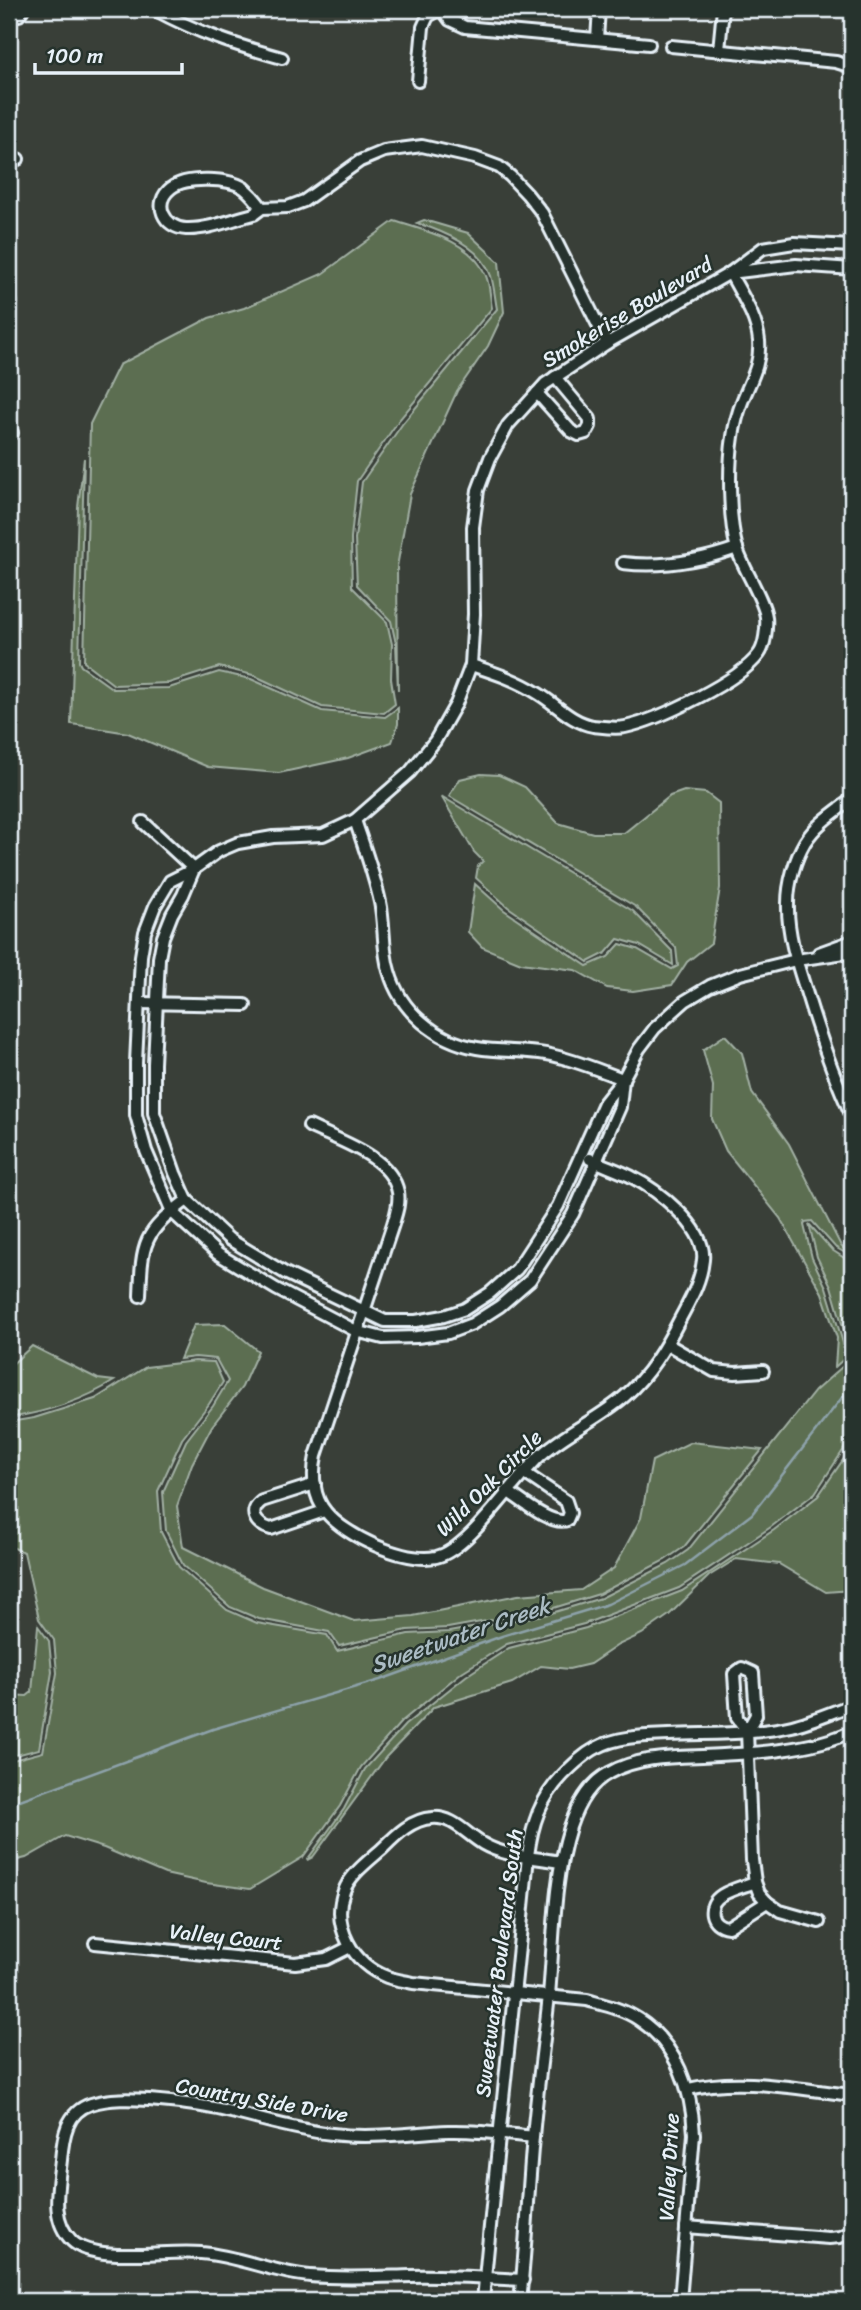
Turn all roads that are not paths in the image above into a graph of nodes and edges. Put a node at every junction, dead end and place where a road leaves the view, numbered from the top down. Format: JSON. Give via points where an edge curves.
{"nodes":[{"id":1,"x":154,"y":9,"type":"edge"},
{"id":2,"x":441,"y":9,"type":"edge"},
{"id":3,"x":599,"y":9,"type":"edge"},
{"id":4,"x":723,"y":9,"type":"edge"},
{"id":5,"x":597,"y":39,"type":"junction"},
{"id":6,"x":649,"y":44,"type":"dead end"},
{"id":7,"x":671,"y":46,"type":"dead end"},
{"id":8,"x":719,"y":50,"type":"junction"},
{"id":9,"x":282,"y":58,"type":"dead end"},
{"id":10,"x":852,"y":67,"type":"edge"},
{"id":11,"x":418,"y":81,"type":"dead end"},
{"id":12,"x":262,"y":208,"type":"junction"},
{"id":13,"x":850,"y":246,"type":"edge"},
{"id":14,"x":850,"y":268,"type":"edge"},
{"id":15,"x":730,"y":273,"type":"junction"},
{"id":16,"x":607,"y":343,"type":"junction"},
{"id":17,"x":555,"y":377,"type":"junction"},
{"id":18,"x":537,"y":393,"type":"junction"},
{"id":19,"x":737,"y":548,"type":"junction"},
{"id":20,"x":624,"y":564,"type":"dead end"},
{"id":21,"x":471,"y":665,"type":"junction"},
{"id":22,"x":9,"y":736,"type":"edge"},
{"id":23,"x":9,"y":752,"type":"edge"},
{"id":24,"x":852,"y":799,"type":"edge"},
{"id":25,"x":355,"y":820,"type":"junction"},
{"id":26,"x":143,"y":822,"type":"dead end"},
{"id":27,"x":194,"y":869,"type":"junction"},
{"id":28,"x":852,"y":941,"type":"edge"},
{"id":29,"x":852,"y":952,"type":"edge"},
{"id":30,"x":796,"y":960,"type":"junction"},
{"id":31,"x":140,"y":1003,"type":"junction"},
{"id":32,"x":158,"y":1003,"type":"junction"},
{"id":33,"x":245,"y":1005,"type":"dead end"},
{"id":34,"x":623,"y":1079,"type":"junction"},
{"id":35,"x":852,"y":1088,"type":"edge"},
{"id":36,"x":841,"y":1093,"type":"junction"},
{"id":37,"x":852,"y":1116,"type":"edge"},
{"id":38,"x":309,"y":1126,"type":"dead end"},
{"id":39,"x":582,"y":1155,"type":"junction"},
{"id":40,"x":597,"y":1162,"type":"junction"},
{"id":41,"x":187,"y":1200,"type":"junction"},
{"id":42,"x":172,"y":1212,"type":"junction"},
{"id":43,"x":517,"y":1269,"type":"junction"},
{"id":44,"x":530,"y":1280,"type":"junction"},
{"id":45,"x":139,"y":1296,"type":"dead end"},
{"id":46,"x":363,"y":1312,"type":"junction"},
{"id":47,"x":356,"y":1331,"type":"junction"},
{"id":48,"x":667,"y":1344,"type":"junction"},
{"id":49,"x":763,"y":1371,"type":"dead end"},
{"id":50,"x":523,"y":1472,"type":"junction"},
{"id":51,"x":315,"y":1484,"type":"junction"},
{"id":52,"x":507,"y":1492,"type":"junction"},
{"id":53,"x":324,"y":1511,"type":"junction"},
{"id":54,"x":852,"y":1705,"type":"edge"},
{"id":55,"x":747,"y":1731,"type":"junction"},
{"id":56,"x":852,"y":1731,"type":"edge"},
{"id":57,"x":748,"y":1754,"type":"junction"},
{"id":58,"x":528,"y":1856,"type":"junction"},
{"id":59,"x":560,"y":1862,"type":"junction"},
{"id":60,"x":755,"y":1882,"type":"junction"},
{"id":61,"x":767,"y":1902,"type":"junction"},
{"id":62,"x":819,"y":1922,"type":"dead end"},
{"id":63,"x":95,"y":1943,"type":"dead end"},
{"id":64,"x":350,"y":1947,"type":"junction"},
{"id":65,"x":515,"y":1993,"type":"junction"},
{"id":66,"x":549,"y":1996,"type":"junction"},
{"id":67,"x":688,"y":2089,"type":"junction"},
{"id":68,"x":852,"y":2096,"type":"edge"},
{"id":69,"x":498,"y":2134,"type":"junction"},
{"id":70,"x":533,"y":2137,"type":"junction"},
{"id":71,"x":686,"y":2227,"type":"junction"},
{"id":72,"x":852,"y":2232,"type":"edge"},
{"id":73,"x":485,"y":2278,"type":"junction"},
{"id":74,"x":523,"y":2280,"type":"junction"},
{"id":75,"x":483,"y":2301,"type":"edge"},
{"id":76,"x":520,"y":2301,"type":"edge"},
{"id":77,"x":680,"y":2301,"type":"edge"}],
"edges":[{"from":1,"to":9,"type":"street","via":[[220,41]]},
{"from":2,"to":5,"type":"street","via":[[465,27]]},
{"from":2,"to":11,"type":"street","via":[[428,16],[423,27]]},
{"from":3,"to":5,"type":"street"},
{"from":4,"to":8,"type":"street"},
{"from":5,"to":6,"type":"street"},
{"from":7,"to":8,"type":"street"},
{"from":8,"to":10,"type":"street"},
{"from":12,"to":12,"type":"street","via":[[197,229],[181,229],[165,220],[161,206],[171,188],[195,180],[231,182],[244,188]]},
{"from":12,"to":16,"type":"street","via":[[304,201],[360,161],[384,151],[422,146],[482,160],[510,176],[542,214]]},
{"from":13,"to":14,"type":"street"},
{"from":13,"to":15,"type":"street","name":"Smokerise Boulevard","via":[[794,243],[763,248]]},
{"from":14,"to":15,"type":"street","name":"Smokerise Boulevard","via":[[796,265]]},
{"from":15,"to":16,"type":"street","name":"Smokerise Boulevard"},
{"from":15,"to":19,"type":"street","via":[[752,314],[759,340],[759,361],[733,430],[730,457]]},
{"from":16,"to":17,"type":"street","name":"Smokerise Boulevard"},
{"from":17,"to":18,"type":"street","name":"Smokerise Boulevard"},
{"from":17,"to":18,"type":"street","via":[[590,419],[586,433],[571,431]]},
{"from":18,"to":21,"type":"street","name":"Smokerise Boulevard","via":[[508,425],[478,490],[472,527]]},
{"from":19,"to":20,"type":"street","via":[[689,562]]},
{"from":19,"to":21,"type":"street","via":[[766,617],[761,652],[718,686],[651,720],[622,727],[591,725],[510,677]]},
{"from":21,"to":25,"type":"street","name":"Smokerise Boulevard","via":[[435,741],[410,772]]},
{"from":22,"to":23,"type":"street"},
{"from":24,"to":30,"type":"street","via":[[823,821],[798,855],[788,902]]},
{"from":25,"to":27,"type":"street","name":"Smokerise Boulevard","via":[[323,835],[238,843]]},
{"from":25,"to":34,"type":"street","via":[[380,904],[388,970],[412,1014],[460,1044],[545,1054]]},
{"from":26,"to":27,"type":"street"},
{"from":27,"to":31,"type":"street","name":"Smokerise Boulevard","via":[[170,881],[155,906],[141,956]]},
{"from":27,"to":32,"type":"street","via":[[163,937]]},
{"from":28,"to":30,"type":"street"},
{"from":29,"to":30,"type":"street"},
{"from":30,"to":34,"type":"street","via":[[740,974],[685,1001],[654,1028]]},
{"from":30,"to":36,"type":"street"},
{"from":31,"to":32,"type":"street"},
{"from":31,"to":42,"type":"street","name":"Smokerise Boulevard","via":[[136,1115]]},
{"from":32,"to":33,"type":"street"},
{"from":32,"to":41,"type":"street","via":[[155,1112]]},
{"from":34,"to":39,"type":"street","via":[[604,1103]]},
{"from":34,"to":40,"type":"street","name":"Smokerise Boulevard","via":[[620,1107]]},
{"from":35,"to":36,"type":"street"},
{"from":36,"to":37,"type":"street"},
{"from":38,"to":46,"type":"street","via":[[374,1158],[389,1171],[398,1192],[398,1206]]},
{"from":39,"to":40,"type":"street","name":"Wild Oak Circle"},
{"from":39,"to":43,"type":"street","via":[[558,1206]]},
{"from":40,"to":44,"type":"street","name":"Smokerise Boulevard","via":[[573,1214]]},
{"from":40,"to":48,"type":"street","name":"Wild Oak Circle","via":[[660,1195],[698,1238],[704,1257],[697,1286]]},
{"from":41,"to":42,"type":"street"},
{"from":41,"to":46,"type":"street","via":[[229,1239]]},
{"from":42,"to":45,"type":"street","via":[[143,1249]]},
{"from":42,"to":47,"type":"street","name":"Smokerise Boulevard","via":[[218,1254]]},
{"from":43,"to":44,"type":"street"},
{"from":43,"to":46,"type":"street","via":[[465,1310],[444,1316],[385,1321]]},
{"from":44,"to":47,"type":"street","name":"Smokerise Boulevard","via":[[482,1318],[448,1333],[383,1338]]},
{"from":46,"to":47,"type":"street"},
{"from":47,"to":51,"type":"street","via":[[316,1456]]},
{"from":48,"to":49,"type":"street","via":[[714,1371]]},
{"from":48,"to":50,"type":"street","name":"Wild Oak Circle","via":[[624,1397],[573,1430]]},
{"from":50,"to":52,"type":"street","name":"Wild Oak Circle"},
{"from":50,"to":52,"type":"street","via":[[566,1501],[567,1520],[552,1520]]},
{"from":51,"to":53,"type":"street"},
{"from":51,"to":53,"type":"street","via":[[262,1501],[253,1512],[262,1527],[271,1529]]},
{"from":52,"to":53,"type":"street","name":"Wild Oak Circle","via":[[453,1550],[435,1557],[387,1550],[342,1527]]},
{"from":54,"to":55,"type":"street","name":"Sweetwater Boulevard South","via":[[792,1726]]},
{"from":55,"to":55,"type":"street","via":[[756,1715],[753,1673],[742,1668],[734,1674],[737,1718]]},
{"from":55,"to":57,"type":"street"},
{"from":55,"to":58,"type":"street","name":"Sweetwater Boulevard South","via":[[647,1736],[598,1747],[554,1784],[539,1807]]},
{"from":56,"to":57,"type":"street","via":[[837,1738]]},
{"from":57,"to":59,"type":"street","via":[[660,1758],[608,1773],[579,1805]]},
{"from":57,"to":60,"type":"street"},
{"from":58,"to":59,"type":"street"},
{"from":58,"to":64,"type":"street","via":[[498,1851],[443,1818],[417,1821],[398,1833],[344,1889],[341,1928]]},
{"from":58,"to":65,"type":"street","name":"Sweetwater Boulevard South"},
{"from":59,"to":66,"type":"street"},
{"from":60,"to":61,"type":"street"},
{"from":60,"to":61,"type":"street","via":[[721,1895],[710,1913],[713,1922],[728,1927]]},
{"from":61,"to":62,"type":"street"},
{"from":63,"to":64,"type":"street","name":"Valley Court","via":[[295,1964],[326,1959]]},
{"from":64,"to":65,"type":"street","via":[[359,1959],[386,1976]]},
{"from":65,"to":66,"type":"street","name":"Valley Drive"},
{"from":65,"to":69,"type":"street","name":"Sweetwater Boulevard South"},
{"from":66,"to":67,"type":"street","name":"Valley Drive","via":[[587,2000],[637,2018],[656,2032]]},
{"from":66,"to":70,"type":"street"},
{"from":67,"to":68,"type":"street","via":[[732,2082]]},
{"from":67,"to":71,"type":"street","name":"Valley Drive","via":[[694,2134]]},
{"from":69,"to":70,"type":"street","name":"Country Side Drive"},
{"from":69,"to":73,"type":"street","name":"Sweetwater Boulevard South"},
{"from":69,"to":73,"type":"street","name":"Country Side Drive","via":[[450,2131],[364,2137],[303,2130],[180,2102],[111,2100],[79,2109],[69,2122],[57,2201],[63,2230],[73,2242],[104,2254],[199,2252],[306,2276],[346,2279]]},
{"from":70,"to":74,"type":"street"},
{"from":71,"to":72,"type":"street","via":[[829,2238]]},
{"from":71,"to":77,"type":"street","name":"Valley Drive"},
{"from":73,"to":74,"type":"street","name":"Country Side Drive"},
{"from":73,"to":75,"type":"street","name":"Sweetwater Boulevard South"},
{"from":74,"to":76,"type":"street"}]}
